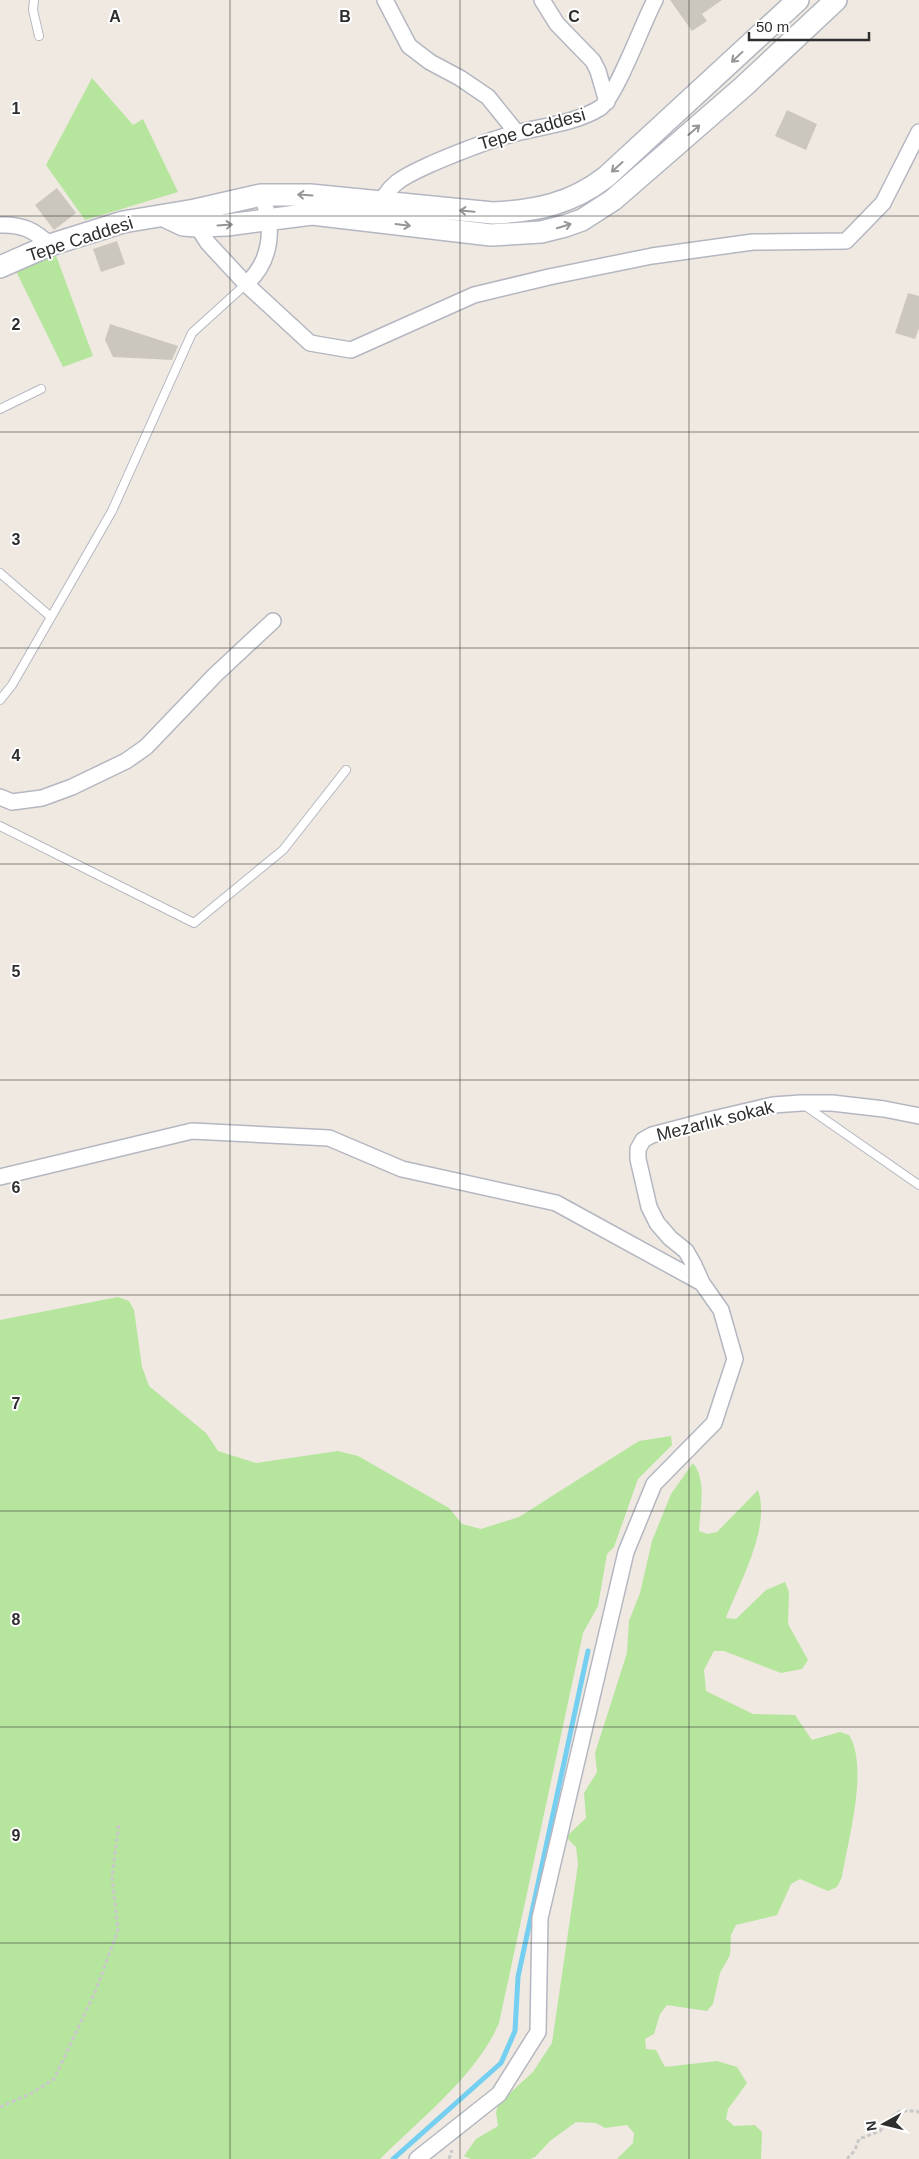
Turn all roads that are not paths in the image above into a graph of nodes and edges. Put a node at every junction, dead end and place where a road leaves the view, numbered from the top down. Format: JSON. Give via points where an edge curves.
{"nodes":[{"id":1,"x":34,"y":0,"type":"edge"},
{"id":2,"x":385,"y":0,"type":"edge"},
{"id":3,"x":542,"y":0,"type":"edge"},
{"id":4,"x":654,"y":0,"type":"edge"},
{"id":5,"x":798,"y":0,"type":"edge"},
{"id":6,"x":836,"y":0,"type":"edge"},
{"id":7,"x":40,"y":36,"type":"dead end"},
{"id":8,"x":607,"y":102,"type":"junction"},
{"id":9,"x":919,"y":132,"type":"edge"},
{"id":10,"x":517,"y":133,"type":"junction"},
{"id":11,"x":261,"y":195,"type":"junction"},
{"id":12,"x":378,"y":212,"type":"junction"},
{"id":13,"x":196,"y":218,"type":"junction"},
{"id":14,"x":269,"y":219,"type":"junction"},
{"id":15,"x":0,"y":225,"type":"edge"},
{"id":16,"x":50,"y":245,"type":"junction"},
{"id":17,"x":0,"y":267,"type":"edge"},
{"id":18,"x":246,"y":284,"type":"junction"},
{"id":19,"x":41,"y":389,"type":"dead end"},
{"id":20,"x":0,"y":409,"type":"edge"},
{"id":21,"x":0,"y":573,"type":"edge"},
{"id":22,"x":51,"y":617,"type":"junction"},
{"id":23,"x":273,"y":621,"type":"dead end"},
{"id":24,"x":0,"y":700,"type":"edge"},
{"id":25,"x":346,"y":770,"type":"dead end"},
{"id":26,"x":0,"y":797,"type":"edge"},
{"id":27,"x":0,"y":826,"type":"edge"},
{"id":28,"x":801,"y":1103,"type":"junction"},
{"id":29,"x":919,"y":1116,"type":"edge"},
{"id":30,"x":0,"y":1177,"type":"edge"},
{"id":31,"x":919,"y":1185,"type":"edge"},
{"id":32,"x":702,"y":1283,"type":"junction"},
{"id":33,"x":417,"y":2159,"type":"edge"}],
"edges":[{"from":1,"to":7,"type":"lane","via":[[33,10]]},
{"from":2,"to":10,"type":"street","via":[[409,46],[488,97]]},
{"from":3,"to":8,"type":"street","via":[[557,24],[593,61]]},
{"from":4,"to":8,"type":"street","name":"Tepe Caddesi"},
{"from":5,"to":12,"type":"street","one_way":true,"via":[[606,177],[575,198],[541,208],[493,213]]},
{"from":12,"to":6,"type":"street","one_way":true,"via":[[462,232],[516,235],[541,232],[582,220],[620,194],[743,87]]},
{"from":8,"to":10,"type":"street","name":"Tepe Caddesi","via":[[584,115]]},
{"from":9,"to":18,"type":"street","via":[[883,203],[846,241],[753,242],[652,256],[549,277],[474,295],[351,350],[310,344]]},
{"from":10,"to":12,"type":"street","name":"Tepe Caddesi","via":[[468,147],[404,177],[388,190]]},
{"from":12,"to":11,"type":"street","one_way":true,"via":[[310,195]]},
{"from":11,"to":13,"type":"street"},
{"from":11,"to":14,"type":"street"},
{"from":12,"to":14,"type":"street"},
{"from":13,"to":14,"type":"street","one_way":true,"via":[[226,225]]},
{"from":13,"to":16,"type":"street","name":"Tepe Caddesi","via":[[161,215],[123,222]]},
{"from":13,"to":18,"type":"street","via":[[208,243]]},
{"from":14,"to":18,"type":"street","via":[[266,255],[258,274]]},
{"from":15,"to":16,"type":"street","via":[[24,226]]},
{"from":16,"to":17,"type":"street","name":"Tepe Caddesi"},
{"from":18,"to":22,"type":"lane","via":[[192,333],[112,511]]},
{"from":19,"to":20,"type":"lane"},
{"from":21,"to":22,"type":"lane"},
{"from":22,"to":24,"type":"lane","via":[[12,686]]},
{"from":23,"to":26,"type":"street","via":[[146,747],[126,761],[42,798],[12,802]]},
{"from":25,"to":27,"type":"lane","via":[[283,850],[194,923]]},
{"from":28,"to":29,"type":"street","name":"Mezarlık sokak","via":[[832,1103]]},
{"from":28,"to":31,"type":"lane"},
{"from":28,"to":32,"type":"street","name":"Mezarlık sokak","via":[[773,1105],[652,1134],[638,1149],[650,1207],[657,1223],[686,1251]]},
{"from":30,"to":32,"type":"street","via":[[192,1131],[329,1138],[402,1169],[556,1203]]},
{"from":32,"to":33,"type":"street","via":[[721,1310],[735,1359],[714,1423],[654,1484],[626,1552],[540,1918],[538,2032],[500,2094]]}]}
